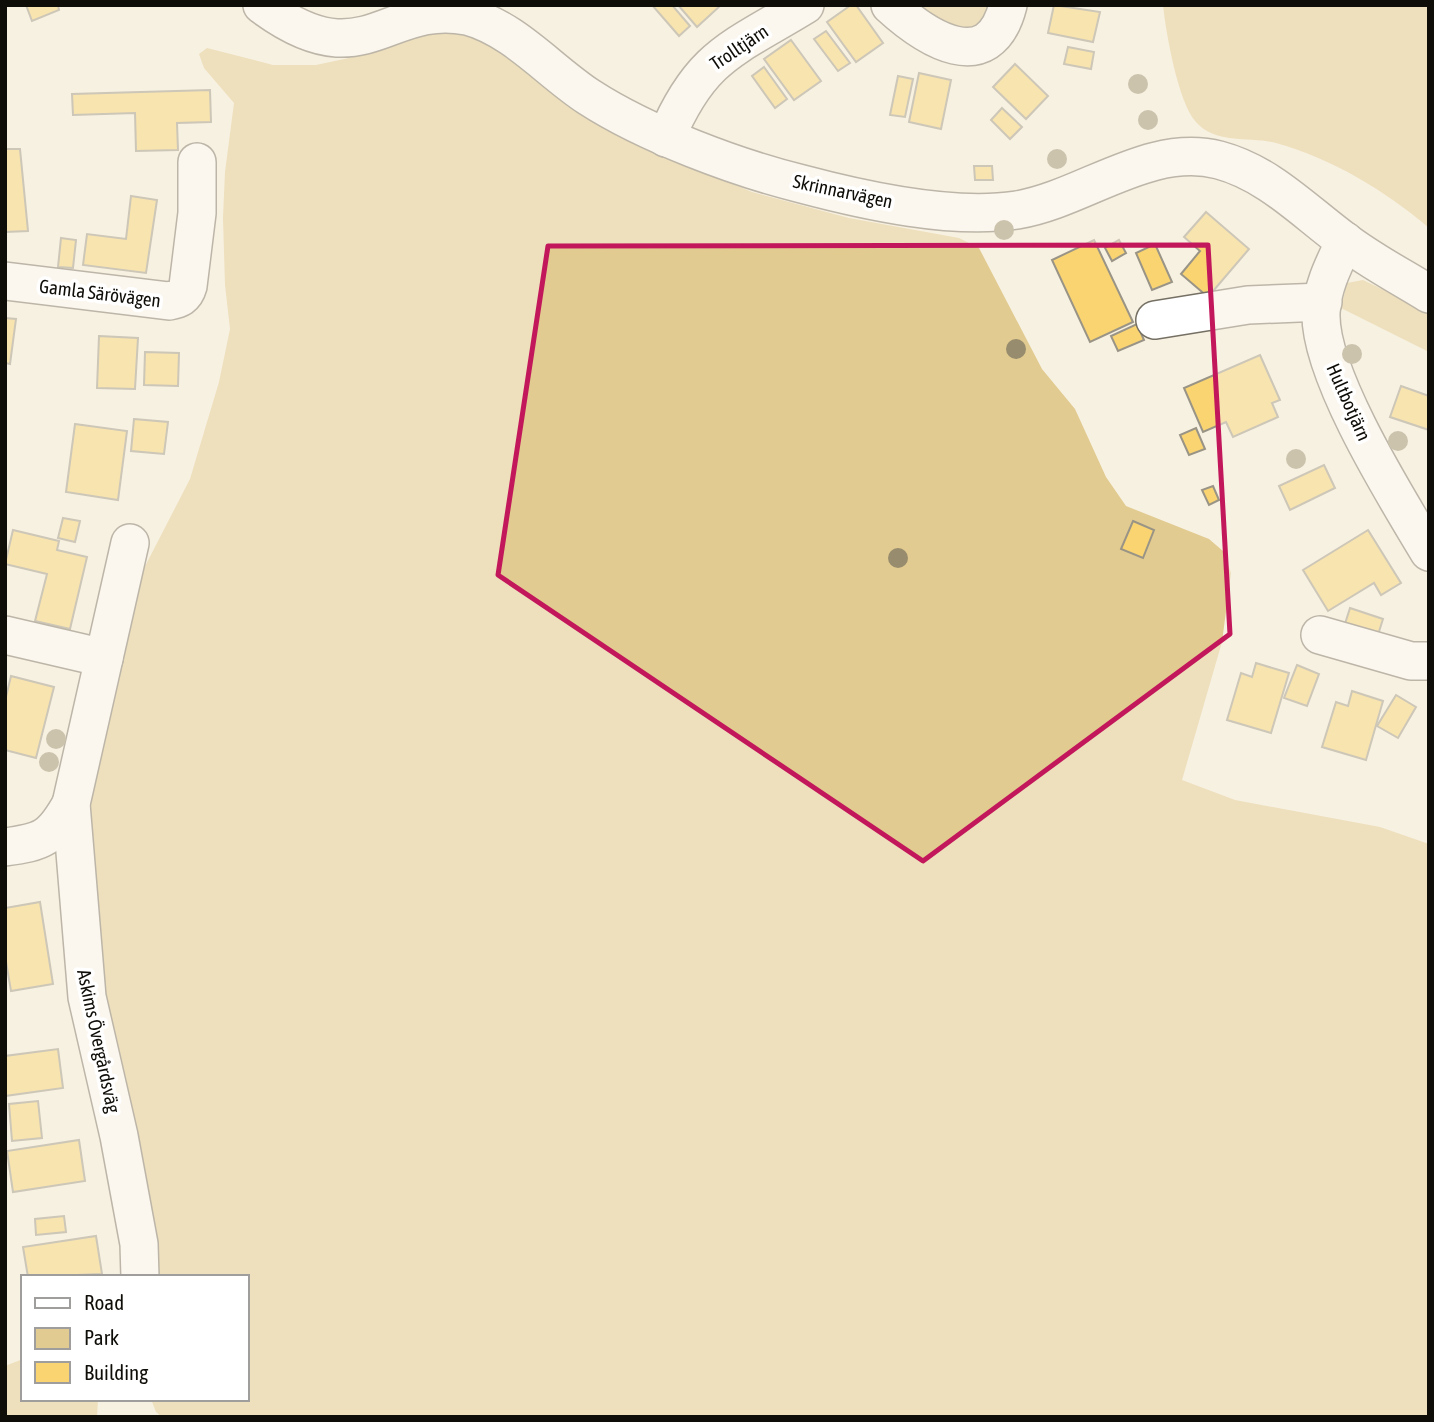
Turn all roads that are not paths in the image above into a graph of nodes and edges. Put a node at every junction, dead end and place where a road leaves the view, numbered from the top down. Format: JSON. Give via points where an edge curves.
{"nodes":[{"id":1,"x":262,"y":5,"type":"edge"},
{"id":2,"x":805,"y":5,"type":"edge"},
{"id":3,"x":890,"y":5,"type":"edge"},
{"id":4,"x":1008,"y":5,"type":"edge"},
{"id":5,"x":666,"y":138,"type":"junction"},
{"id":6,"x":197,"y":162,"type":"dead end"},
{"id":7,"x":1345,"y":241,"type":"junction"},
{"id":8,"x":5,"y":281,"type":"edge"},
{"id":9,"x":1429,"y":294,"type":"edge"},
{"id":10,"x":1323,"y":302,"type":"junction"},
{"id":11,"x":1155,"y":320,"type":"dead end"},
{"id":12,"x":130,"y":543,"type":"dead end"},
{"id":13,"x":1429,"y":552,"type":"edge"},
{"id":14,"x":5,"y":635,"type":"edge"},
{"id":15,"x":1320,"y":635,"type":"dead end"},
{"id":16,"x":104,"y":658,"type":"junction"},
{"id":17,"x":1429,"y":661,"type":"edge"},
{"id":18,"x":71,"y":804,"type":"junction"},
{"id":19,"x":5,"y":847,"type":"edge"},
{"id":20,"x":140,"y":1275,"type":"edge"}],
"edges":[{"from":1,"to":5,"type":"street","name":"Skrinnarvägen","via":[[304,32],[347,39],[421,16],[465,15],[508,36],[589,97]]},
{"from":2,"to":5,"type":"street","name":"Trolltjärn","via":[[726,52],[700,74]]},
{"from":3,"to":4,"type":"street","via":[[917,30],[953,46],[984,42],[997,31]]},
{"from":5,"to":7,"type":"street","name":"Skrinnarvägen","via":[[798,184],[979,213],[1053,201],[1155,162],[1192,156],[1241,167],[1273,184]]},
{"from":6,"to":8,"type":"street","name":"Gamla Särövägen","via":[[197,213],[188,286],[178,300]]},
{"from":7,"to":9,"type":"street","name":"Skrinnarvägen"},
{"from":7,"to":10,"type":"street","name":"Hultbotjärn","via":[[1331,269]]},
{"from":10,"to":11,"type":"street","via":[[1248,305]]},
{"from":10,"to":13,"type":"street","name":"Hultbotjärn","via":[[1322,332],[1330,362],[1373,453]]},
{"from":12,"to":16,"type":"street","name":"Askims Övergårdsväg"},
{"from":14,"to":16,"type":"street"},
{"from":15,"to":17,"type":"street","via":[[1411,661]]},
{"from":16,"to":18,"type":"street","name":"Askims Övergårdsväg"},
{"from":18,"to":19,"type":"street","name":"Askims Övergårdsväg","via":[[44,839]]},
{"from":18,"to":20,"type":"street","name":"Askims Övergårdsväg","via":[[86,997],[119,1136],[139,1244]]}]}
